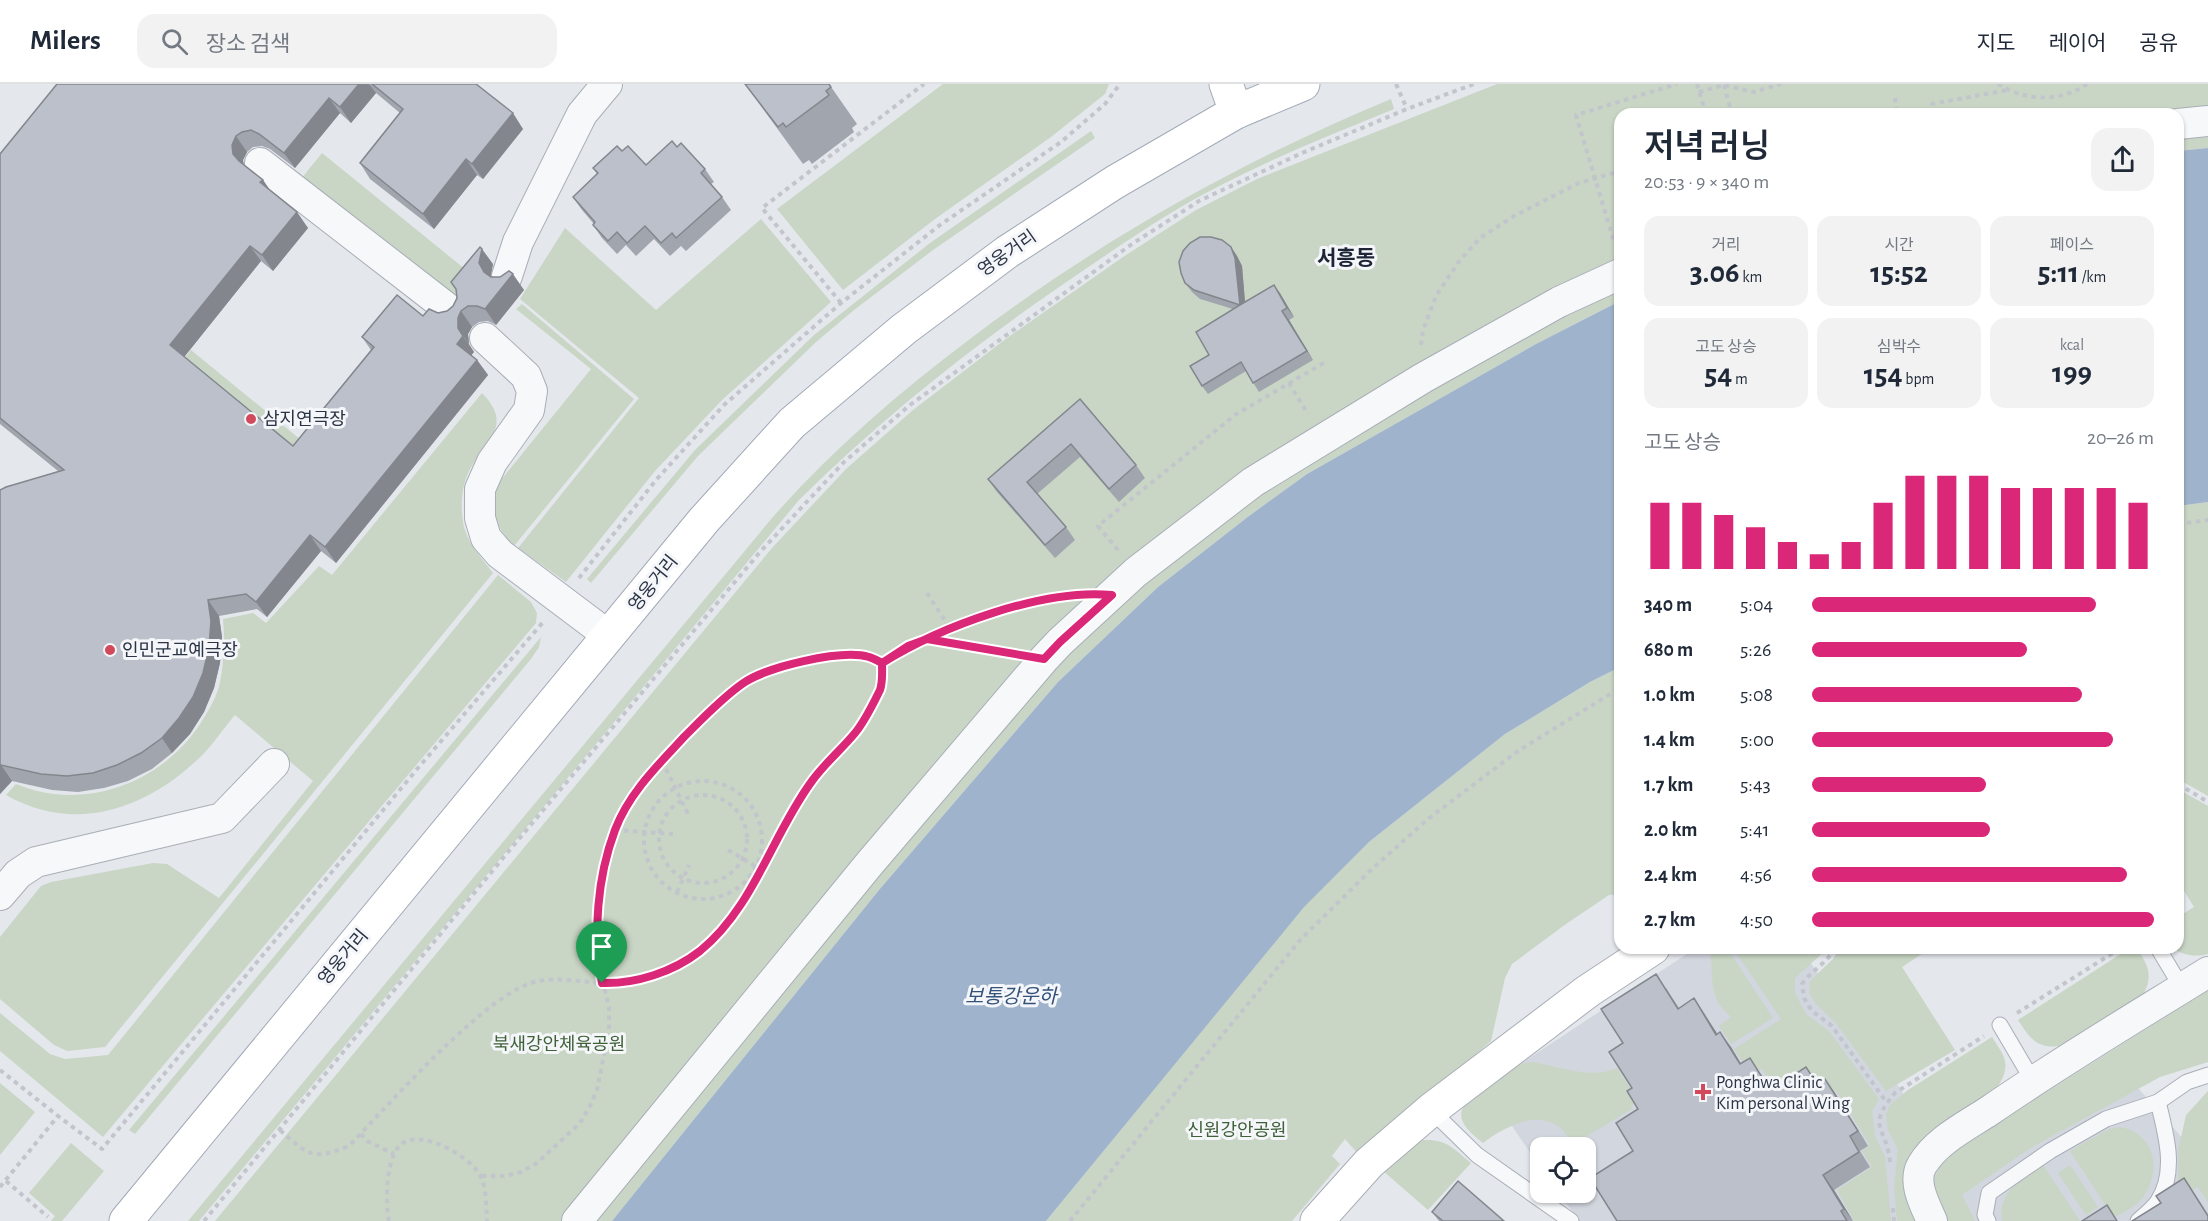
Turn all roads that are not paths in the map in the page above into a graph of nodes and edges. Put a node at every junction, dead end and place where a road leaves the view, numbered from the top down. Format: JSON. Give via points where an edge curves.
{"nodes":[{"id":1,"x":608,"y":84,"type":"edge"},
{"id":2,"x":1303,"y":84,"type":"edge"},
{"id":3,"x":1231,"y":98,"type":"edge"},
{"id":4,"x":2208,"y":121,"type":"edge"},
{"id":5,"x":2184,"y":123,"type":"edge"},
{"id":6,"x":260,"y":163,"type":"dead end"},
{"id":7,"x":507,"y":276,"type":"edge"},
{"id":8,"x":1614,"y":277,"type":"edge"},
{"id":9,"x":451,"y":311,"type":"edge"},
{"id":10,"x":485,"y":338,"type":"dead end"},
{"id":11,"x":609,"y":636,"type":"junction"},
{"id":12,"x":274,"y":764,"type":"dead end"},
{"id":13,"x":0,"y":896,"type":"edge"},
{"id":14,"x":1644,"y":954,"type":"edge"},
{"id":15,"x":2162,"y":954,"type":"edge"},
{"id":16,"x":2208,"y":972,"type":"edge"},
{"id":17,"x":2182,"y":988,"type":"junction"},
{"id":18,"x":2000,"y":1025,"type":"road end"},
{"id":19,"x":2208,"y":1075,"type":"edge"},
{"id":20,"x":2033,"y":1081,"type":"junction"},
{"id":21,"x":2158,"y":1102,"type":"junction"},
{"id":22,"x":1431,"y":1110,"type":"junction"},
{"id":23,"x":126,"y":1221,"type":"edge"},
{"id":24,"x":577,"y":1221,"type":"edge"},
{"id":25,"x":1317,"y":1221,"type":"edge"},
{"id":26,"x":1571,"y":1221,"type":"edge"},
{"id":27,"x":1932,"y":1221,"type":"edge"},
{"id":28,"x":1988,"y":1221,"type":"edge"},
{"id":29,"x":2138,"y":1221,"type":"edge"}],
"edges":[{"from":1,"to":7,"type":"street","via":[[582,114],[518,242]]},
{"from":2,"to":3,"type":"main road","name":"영웅거리"},
{"from":3,"to":11,"type":"main road","name":"영웅거리","via":[[904,329],[792,423],[704,520]]},
{"from":4,"to":5,"type":"street"},
{"from":6,"to":9,"type":"street"},
{"from":8,"to":24,"type":"street","via":[[1559,302],[1322,438],[1253,482],[1136,572],[1044,659],[870,862]]},
{"from":10,"to":11,"type":"street","via":[[526,375],[532,391],[529,410],[492,462],[480,489],[480,518],[486,538],[500,554]]},
{"from":11,"to":23,"type":"main road","name":"영웅거리"},
{"from":12,"to":13,"type":"street","via":[[222,818],[36,862],[18,874]]},
{"from":14,"to":22,"type":"main road","via":[[1588,991]]},
{"from":15,"to":17,"type":"lane"},
{"from":16,"to":17,"type":"street"},
{"from":17,"to":20,"type":"street"},
{"from":18,"to":20,"type":"lane"},
{"from":19,"to":21,"type":"lane","via":[[2187,1082]]},
{"from":20,"to":27,"type":"street","via":[[1944,1141],[1920,1167],[1922,1198]]},
{"from":21,"to":28,"type":"lane","via":[[2106,1119],[2049,1151],[1989,1193],[1985,1215]]},
{"from":21,"to":29,"type":"lane","via":[[2168,1141],[2168,1177],[2158,1202]]},
{"from":22,"to":25,"type":"main road","via":[[1369,1163]]},
{"from":22,"to":26,"type":"lane","via":[[1477,1155]]}]}
